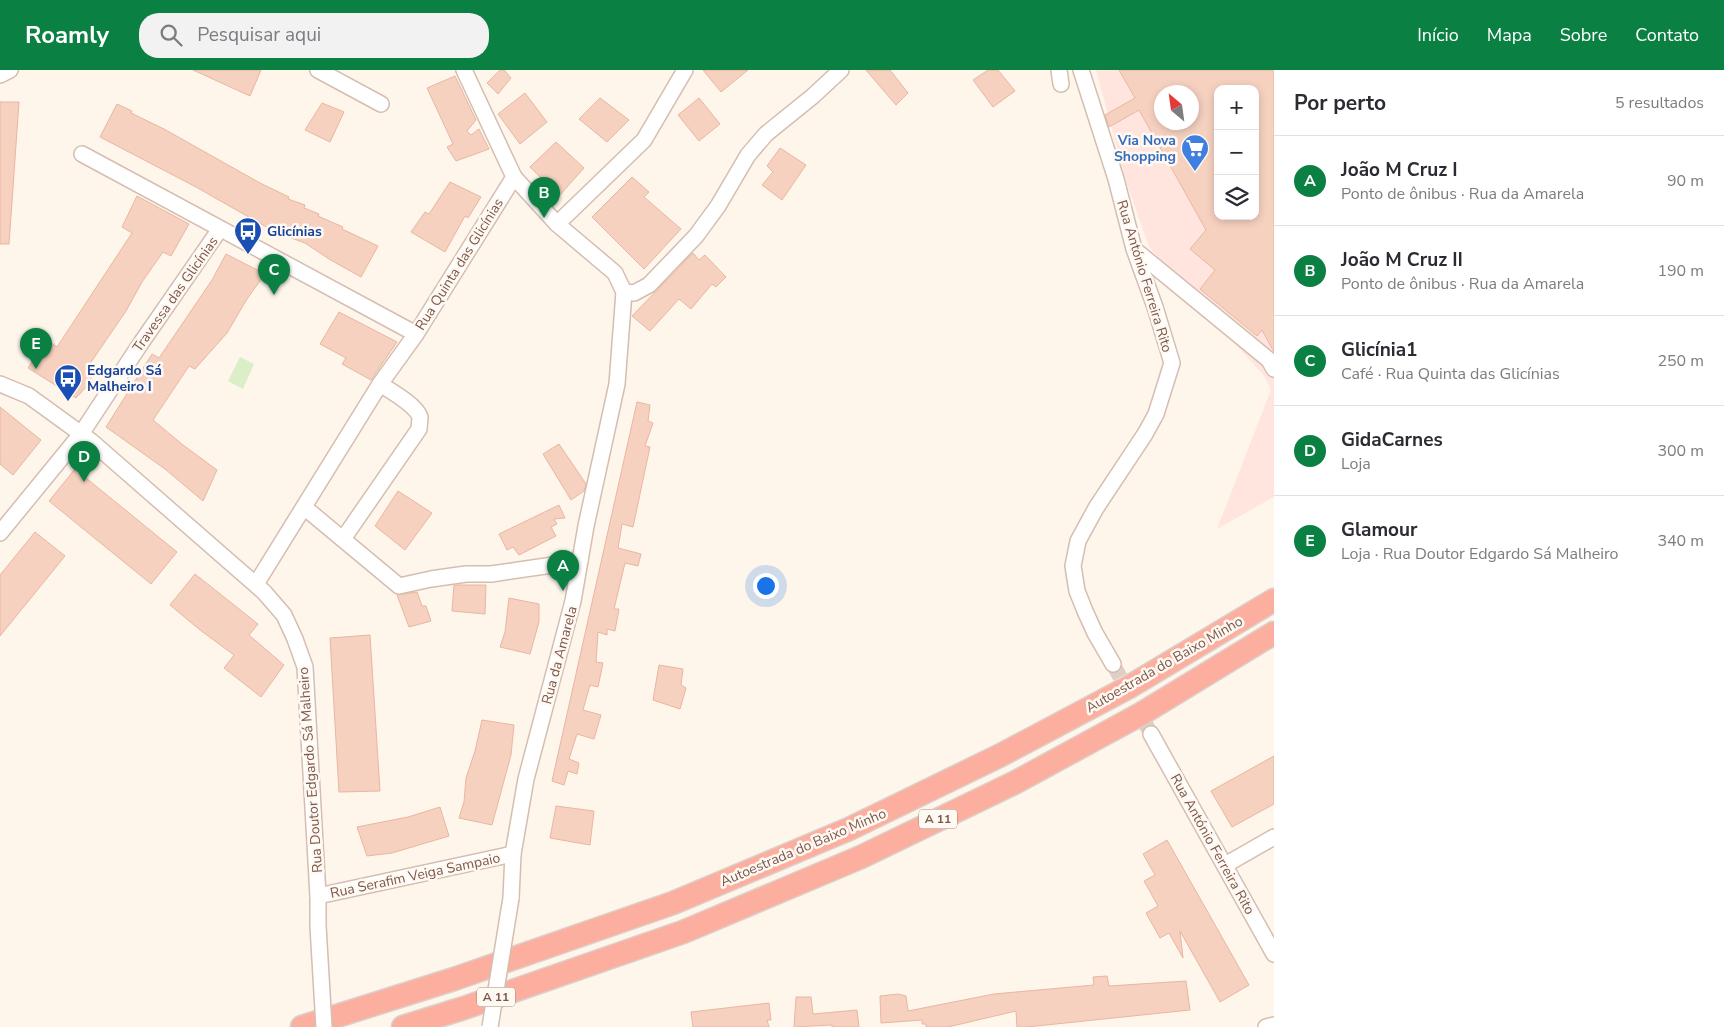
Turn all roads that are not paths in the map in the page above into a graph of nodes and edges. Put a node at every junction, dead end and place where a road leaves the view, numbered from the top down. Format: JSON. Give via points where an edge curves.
{"nodes":[{"id":1,"x":10,"y":70,"type":"edge"},
{"id":2,"x":318,"y":70,"type":"edge"},
{"id":3,"x":464,"y":70,"type":"edge"},
{"id":4,"x":685,"y":70,"type":"edge"},
{"id":5,"x":841,"y":70,"type":"edge"},
{"id":6,"x":1081,"y":70,"type":"edge"},
{"id":7,"x":0,"y":75,"type":"edge"},
{"id":8,"x":381,"y":104,"type":"dead end"},
{"id":9,"x":82,"y":154,"type":"dead end"},
{"id":10,"x":514,"y":177,"type":"junction"},
{"id":11,"x":557,"y":224,"type":"junction"},
{"id":12,"x":220,"y":229,"type":"junction"},
{"id":13,"x":1134,"y":249,"type":"junction"},
{"id":14,"x":624,"y":292,"type":"junction"},
{"id":15,"x":416,"y":334,"type":"junction"},
{"id":16,"x":1274,"y":369,"type":"edge"},
{"id":17,"x":0,"y":384,"type":"edge"},
{"id":18,"x":380,"y":384,"type":"junction"},
{"id":19,"x":81,"y":434,"type":"junction"},
{"id":20,"x":304,"y":507,"type":"junction"},
{"id":21,"x":0,"y":533,"type":"edge"},
{"id":22,"x":343,"y":539,"type":"junction"},
{"id":23,"x":580,"y":561,"type":"junction"},
{"id":24,"x":256,"y":584,"type":"junction"},
{"id":25,"x":1274,"y":600,"type":"edge"},
{"id":26,"x":1274,"y":632,"type":"edge"},
{"id":27,"x":1113,"y":664,"type":"tunnel mouth"},
{"id":28,"x":1151,"y":734,"type":"tunnel mouth"},
{"id":29,"x":1274,"y":837,"type":"edge"},
{"id":30,"x":513,"y":854,"type":"junction"},
{"id":31,"x":1224,"y":865,"type":"junction"},
{"id":32,"x":318,"y":896,"type":"junction"},
{"id":33,"x":1274,"y":954,"type":"edge"},
{"id":34,"x":1274,"y":1025,"type":"edge"},
{"id":35,"x":302,"y":1027,"type":"edge"},
{"id":36,"x":324,"y":1027,"type":"edge"},
{"id":37,"x":403,"y":1027,"type":"edge"},
{"id":38,"x":490,"y":1027,"type":"edge"},
{"id":39,"x":1266,"y":1027,"type":"edge"}],
"edges":[{"from":1,"to":7,"type":"street"},
{"from":2,"to":8,"type":"street"},
{"from":3,"to":10,"type":"street"},
{"from":4,"to":11,"type":"street","via":[[644,140]]},
{"from":5,"to":14,"type":"street","via":[[766,134],[748,155],[696,236],[649,286],[634,293]]},
{"from":6,"to":13,"type":"street","name":"Rua António Ferreira Rito","via":[[1116,179]]},
{"from":9,"to":12,"type":"street","name":"Rua Quinta das Glicínias"},
{"from":10,"to":11,"type":"street"},
{"from":10,"to":15,"type":"street","name":"Rua Quinta das Glicínias"},
{"from":11,"to":14,"type":"street","via":[[615,273]]},
{"from":12,"to":15,"type":"street","name":"Rua Quinta das Glicínias"},
{"from":12,"to":19,"type":"street","name":"Travessa das Glicínias"},
{"from":13,"to":16,"type":"street","via":[[1269,360]]},
{"from":13,"to":27,"type":"street","name":"Rua António Ferreira Rito","via":[[1156,307],[1172,363],[1156,414],[1091,516],[1078,541],[1073,566],[1085,611]]},
{"from":14,"to":23,"type":"street","name":"Rua da Amarela","via":[[617,384]]},
{"from":15,"to":18,"type":"street"},
{"from":17,"to":19,"type":"street","name":"Rua Doutor Edgardo Sá Malheiro","via":[[29,396]]},
{"from":18,"to":20,"type":"street"},
{"from":18,"to":22,"type":"street","via":[[410,405],[420,418],[419,429]]},
{"from":19,"to":21,"type":"street","name":"Travessa das Glicínias"},
{"from":19,"to":24,"type":"street","name":"Rua Doutor Edgardo Sá Malheiro"},
{"from":20,"to":22,"type":"street"},
{"from":20,"to":24,"type":"street"},
{"from":22,"to":23,"type":"street","via":[[399,586],[466,574],[491,574]]},
{"from":23,"to":30,"type":"street","name":"Rua da Amarela","via":[[573,601],[526,780]]},
{"from":24,"to":32,"type":"street","name":"Rua Doutor Edgardo Sá Malheiro","via":[[284,615],[305,667]]},
{"from":25,"to":35,"type":"highway","name":"Autoestrada do Baixo Minho","number":"A 11","via":[[1120,691],[1001,755],[849,829],[673,903],[454,979]]},
{"from":26,"to":37,"type":"highway","name":"Autoestrada do Baixo Minho","number":"A 11","via":[[1141,714],[1016,782],[861,857],[682,932]]},
{"from":28,"to":31,"type":"street","name":"Rua António Ferreira Rito"},
{"from":29,"to":31,"type":"street"},
{"from":30,"to":32,"type":"street","name":"Rua Serafim Veiga Sampaio"},
{"from":30,"to":38,"type":"street","name":"Rua da Amarela","bridge":true,"via":[[511,898]]},
{"from":31,"to":33,"type":"street","name":"Rua António Ferreira Rito"},
{"from":32,"to":36,"type":"street","name":"Rua Doutor Edgardo Sá Malheiro","bridge":true},
{"from":34,"to":39,"type":"street"}]}
